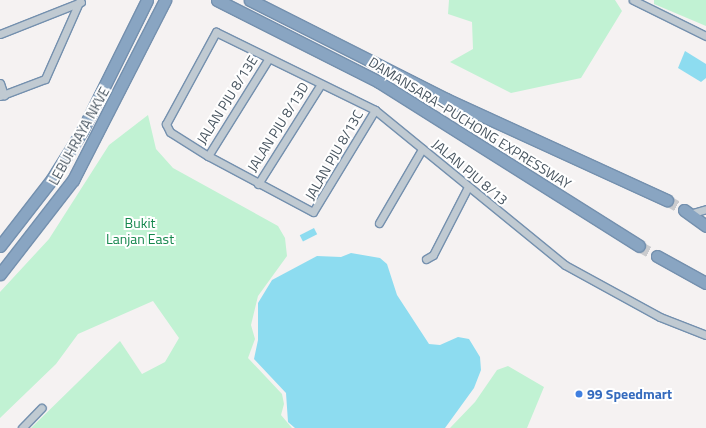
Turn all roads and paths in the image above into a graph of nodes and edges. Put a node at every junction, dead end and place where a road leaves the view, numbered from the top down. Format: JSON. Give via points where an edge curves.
{"nodes":[{"id":1,"x":147,"y":0,"type":"edge"},
{"id":2,"x":165,"y":0,"type":"edge"},
{"id":3,"x":217,"y":0,"type":"edge"},
{"id":4,"x":250,"y":0,"type":"edge"},
{"id":5,"x":633,"y":0,"type":"edge"},
{"id":6,"x":80,"y":1,"type":"edge"},
{"id":7,"x":0,"y":34,"type":"edge"},
{"id":8,"x":706,"y":36,"type":"edge"},
{"id":9,"x":269,"y":58,"type":"junction"},
{"id":10,"x":0,"y":83,"type":"edge"},
{"id":11,"x":321,"y":84,"type":"junction"},
{"id":12,"x":2,"y":95,"type":"edge"},
{"id":13,"x":374,"y":110,"type":"junction"},
{"id":14,"x":422,"y":148,"type":"junction"},
{"id":15,"x":208,"y":156,"type":"junction"},
{"id":16,"x":258,"y":184,"type":"junction"},
{"id":17,"x":468,"y":188,"type":"junction"},
{"id":18,"x":667,"y":200,"type":"tunnel mouth"},
{"id":19,"x":706,"y":209,"type":"edge"},
{"id":20,"x":687,"y":212,"type":"joint"},
{"id":21,"x":378,"y":223,"type":"dead end"},
{"id":22,"x":706,"y":226,"type":"edge"},
{"id":23,"x":0,"y":246,"type":"edge"},
{"id":24,"x":639,"y":246,"type":"tunnel mouth"},
{"id":25,"x":657,"y":256,"type":"tunnel mouth"},
{"id":26,"x":426,"y":259,"type":"dead end"},
{"id":27,"x":0,"y":274,"type":"edge"},
{"id":28,"x":706,"y":283,"type":"edge"},
{"id":29,"x":706,"y":335,"type":"edge"},
{"id":30,"x":41,"y":408,"type":"dead end"},
{"id":31,"x":22,"y":428,"type":"edge"}],
"edges":[{"from":1,"to":23,"type":"highway","name":"LEBUHRAYA NKVE","via":[[82,131],[52,179]]},
{"from":2,"to":27,"type":"highway","name":"LEBUHRAYA NKVE","via":[[73,180]]},
{"from":3,"to":24,"type":"highway","name":"DAMANSARA–PUCHONG EXPRESSWAY","via":[[379,82]]},
{"from":4,"to":18,"type":"highway","name":"DAMANSARA–PUCHONG EXPRESSWAY","via":[[446,99]]},
{"from":5,"to":8,"type":"street"},
{"from":6,"to":7,"type":"street"},
{"from":6,"to":12,"type":"street","via":[[45,79]]},
{"from":9,"to":11,"type":"street","name":"JALAN PJU 8/13"},
{"from":9,"to":15,"type":"street","name":"JALAN PJU 8/13E"},
{"from":9,"to":15,"type":"street","name":"JALAN PJU 8/13","via":[[216,32],[166,119],[167,128]]},
{"from":10,"to":12,"type":"street"},
{"from":11,"to":13,"type":"street","name":"JALAN PJU 8/13"},
{"from":11,"to":16,"type":"street","name":"JALAN PJU 8/13D"},
{"from":13,"to":14,"type":"street","name":"JALAN PJU 8/13"},
{"from":13,"to":16,"type":"street","name":"JALAN PJU 8/13C","via":[[312,212]]},
{"from":14,"to":17,"type":"street","name":"JALAN PJU 8/13"},
{"from":14,"to":21,"type":"street"},
{"from":15,"to":16,"type":"street"},
{"from":17,"to":26,"type":"street","via":[[433,254]]},
{"from":17,"to":29,"type":"street","name":"JALAN PJU 8/13","via":[[565,265],[660,317]]},
{"from":19,"to":20,"type":"street"},
{"from":20,"to":22,"type":"highway"},
{"from":25,"to":28,"type":"highway"},
{"from":30,"to":31,"type":"street"}]}
